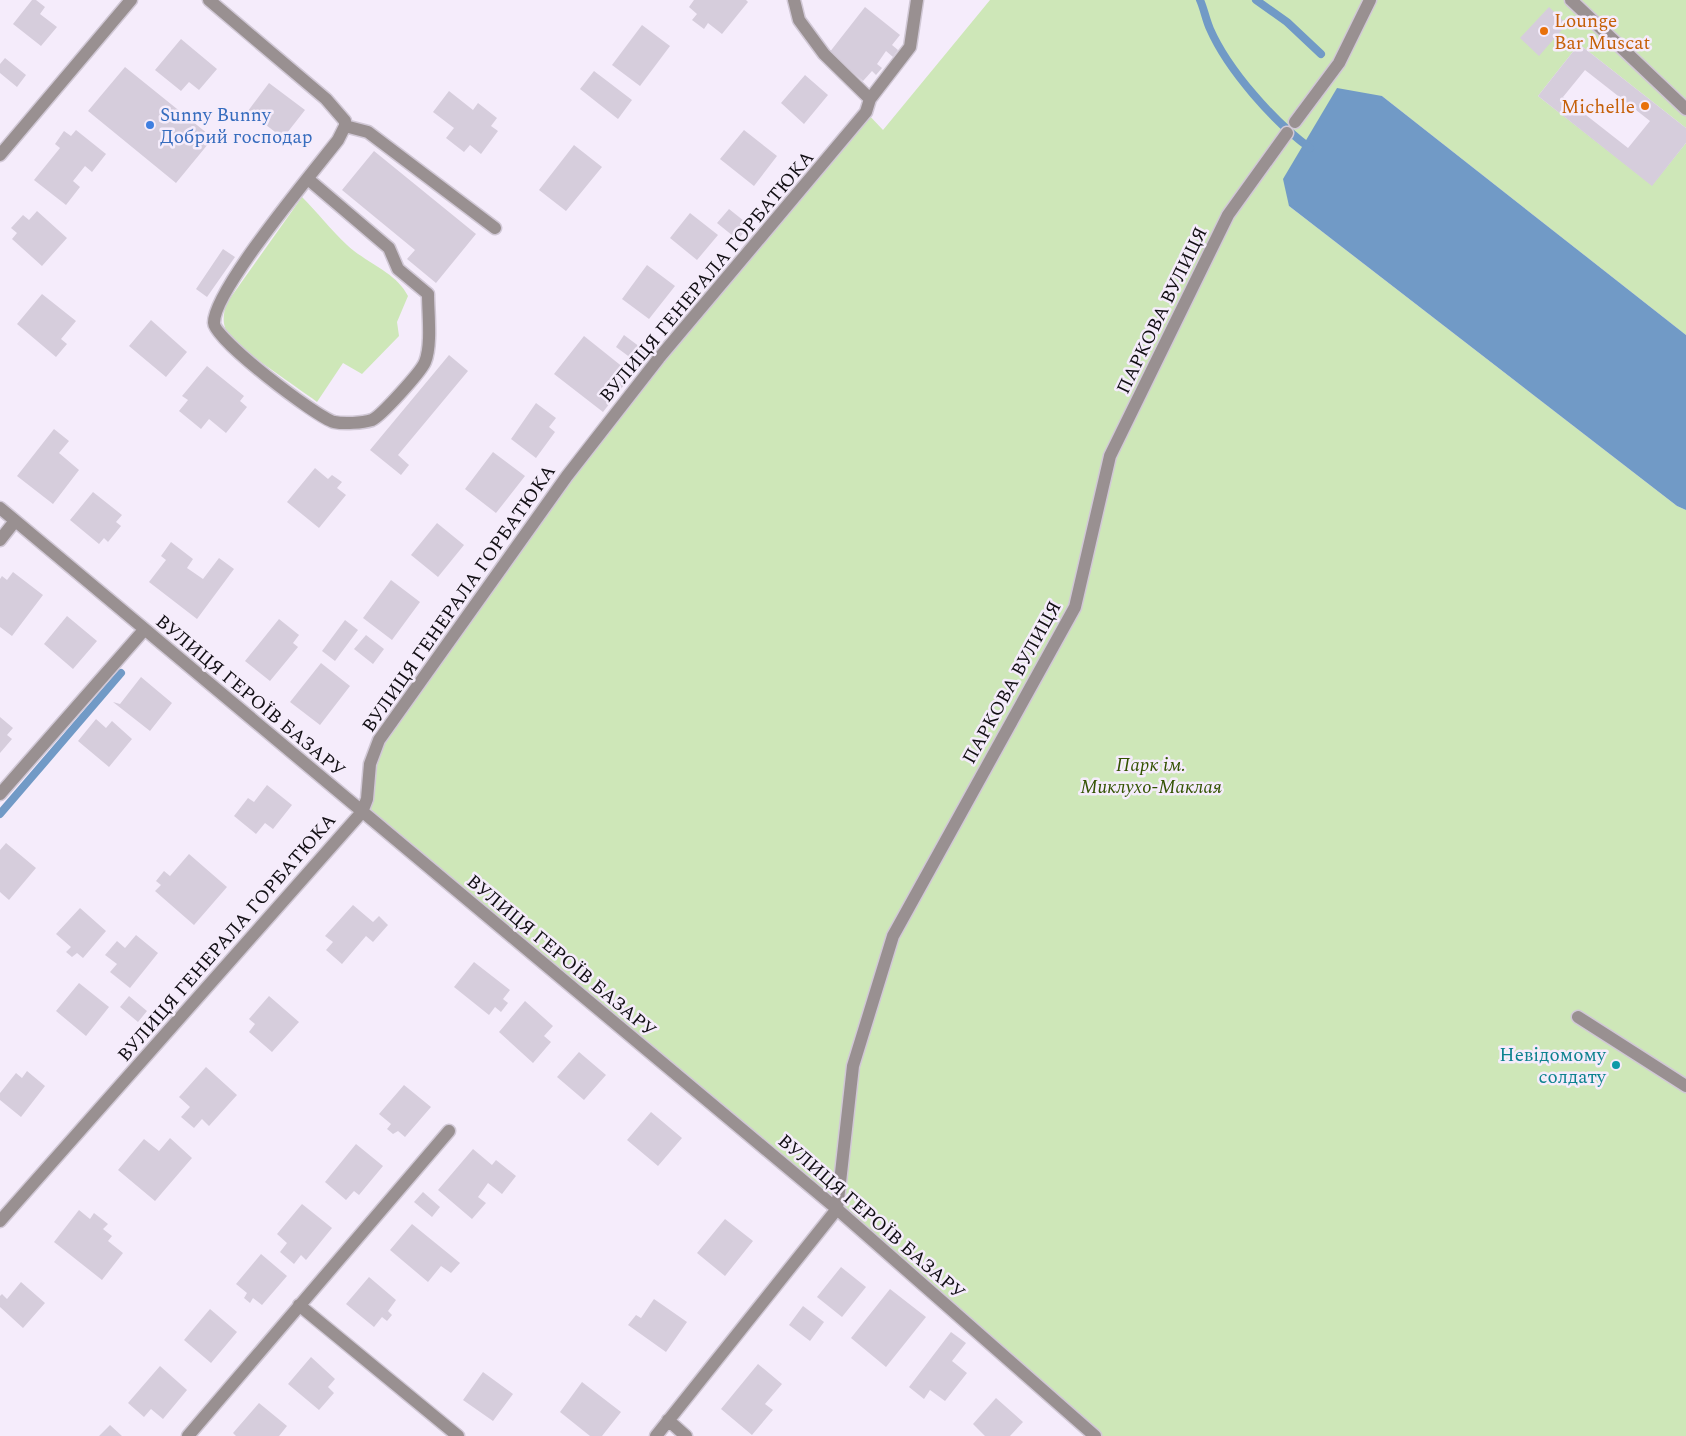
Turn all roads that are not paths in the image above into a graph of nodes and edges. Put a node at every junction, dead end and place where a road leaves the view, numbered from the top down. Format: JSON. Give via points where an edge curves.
{"nodes":[{"id":1,"x":130,"y":0,"type":"edge"},
{"id":2,"x":209,"y":0,"type":"edge"},
{"id":3,"x":794,"y":0,"type":"edge"},
{"id":4,"x":917,"y":0,"type":"edge"},
{"id":5,"x":1370,"y":0,"type":"edge"},
{"id":6,"x":1571,"y":0,"type":"edge"},
{"id":7,"x":870,"y":99,"type":"junction"},
{"id":8,"x":1686,"y":109,"type":"edge"},
{"id":9,"x":1295,"y":122,"type":"dead end"},
{"id":10,"x":345,"y":126,"type":"junction"},
{"id":11,"x":1287,"y":133,"type":"dead end"},
{"id":12,"x":0,"y":155,"type":"edge"},
{"id":13,"x":308,"y":179,"type":"junction"},
{"id":14,"x":495,"y":228,"type":"dead end"},
{"id":15,"x":0,"y":508,"type":"edge"},
{"id":16,"x":15,"y":521,"type":"junction"},
{"id":17,"x":0,"y":540,"type":"edge"},
{"id":18,"x":144,"y":630,"type":"junction"},
{"id":19,"x":0,"y":794,"type":"edge"},
{"id":20,"x":362,"y":812,"type":"junction"},
{"id":21,"x":1578,"y":1017,"type":"dead end"},
{"id":22,"x":1686,"y":1086,"type":"edge"},
{"id":23,"x":448,"y":1131,"type":"dead end"},
{"id":24,"x":837,"y":1209,"type":"junction"},
{"id":25,"x":0,"y":1221,"type":"edge"},
{"id":26,"x":299,"y":1305,"type":"junction"},
{"id":27,"x":668,"y":1420,"type":"junction"},
{"id":28,"x":188,"y":1436,"type":"edge"},
{"id":29,"x":458,"y":1436,"type":"edge"},
{"id":30,"x":656,"y":1436,"type":"edge"},
{"id":31,"x":686,"y":1436,"type":"edge"},
{"id":32,"x":1095,"y":1436,"type":"edge"}],
"edges":[{"from":1,"to":12,"type":"street"},
{"from":2,"to":10,"type":"street","via":[[326,99],[342,116]]},
{"from":3,"to":7,"type":"street","via":[[799,20],[824,54]]},
{"from":4,"to":7,"type":"street","via":[[910,47]]},
{"from":5,"to":9,"type":"street","via":[[1339,63]]},
{"from":6,"to":8,"type":"street"},
{"from":7,"to":20,"type":"street","name":"ВУЛИЦЯ ГЕНЕРАЛА ГОРБАТЮКА","via":[[866,112],[660,358],[532,524],[379,740],[370,764],[367,799]]},
{"from":10,"to":13,"type":"street"},
{"from":10,"to":14,"type":"street","via":[[368,132]]},
{"from":11,"to":24,"type":"street","name":"ПАРКОВА ВУЛИЦЯ","via":[[1228,215],[1110,456],[1075,607],[893,936],[853,1066]]},
{"from":13,"to":13,"type":"street","via":[[257,245],[217,306],[215,331],[234,351],[333,422],[372,420],[392,403],[425,362],[428,294],[398,269],[390,248]]},
{"from":15,"to":16,"type":"street","name":"ВУЛИЦЯ ГЕРОЇВ БАЗАРУ"},
{"from":16,"to":17,"type":"street"},
{"from":16,"to":18,"type":"street","name":"ВУЛИЦЯ ГЕРОЇВ БАЗАРУ"},
{"from":18,"to":19,"type":"street"},
{"from":18,"to":20,"type":"street","name":"ВУЛИЦЯ ГЕРОЇВ БАЗАРУ"},
{"from":20,"to":24,"type":"street","name":"ВУЛИЦЯ ГЕРОЇВ БАЗАРУ"},
{"from":20,"to":25,"type":"street","name":"ВУЛИЦЯ ГЕНЕРАЛА ГОРБАТЮКА"},
{"from":21,"to":22,"type":"street"},
{"from":23,"to":26,"type":"street"},
{"from":24,"to":27,"type":"street"},
{"from":24,"to":32,"type":"street","name":"ВУЛИЦЯ ГЕРОЇВ БАЗАРУ"},
{"from":26,"to":28,"type":"street"},
{"from":26,"to":29,"type":"street"},
{"from":27,"to":30,"type":"street"},
{"from":27,"to":31,"type":"street"}]}
